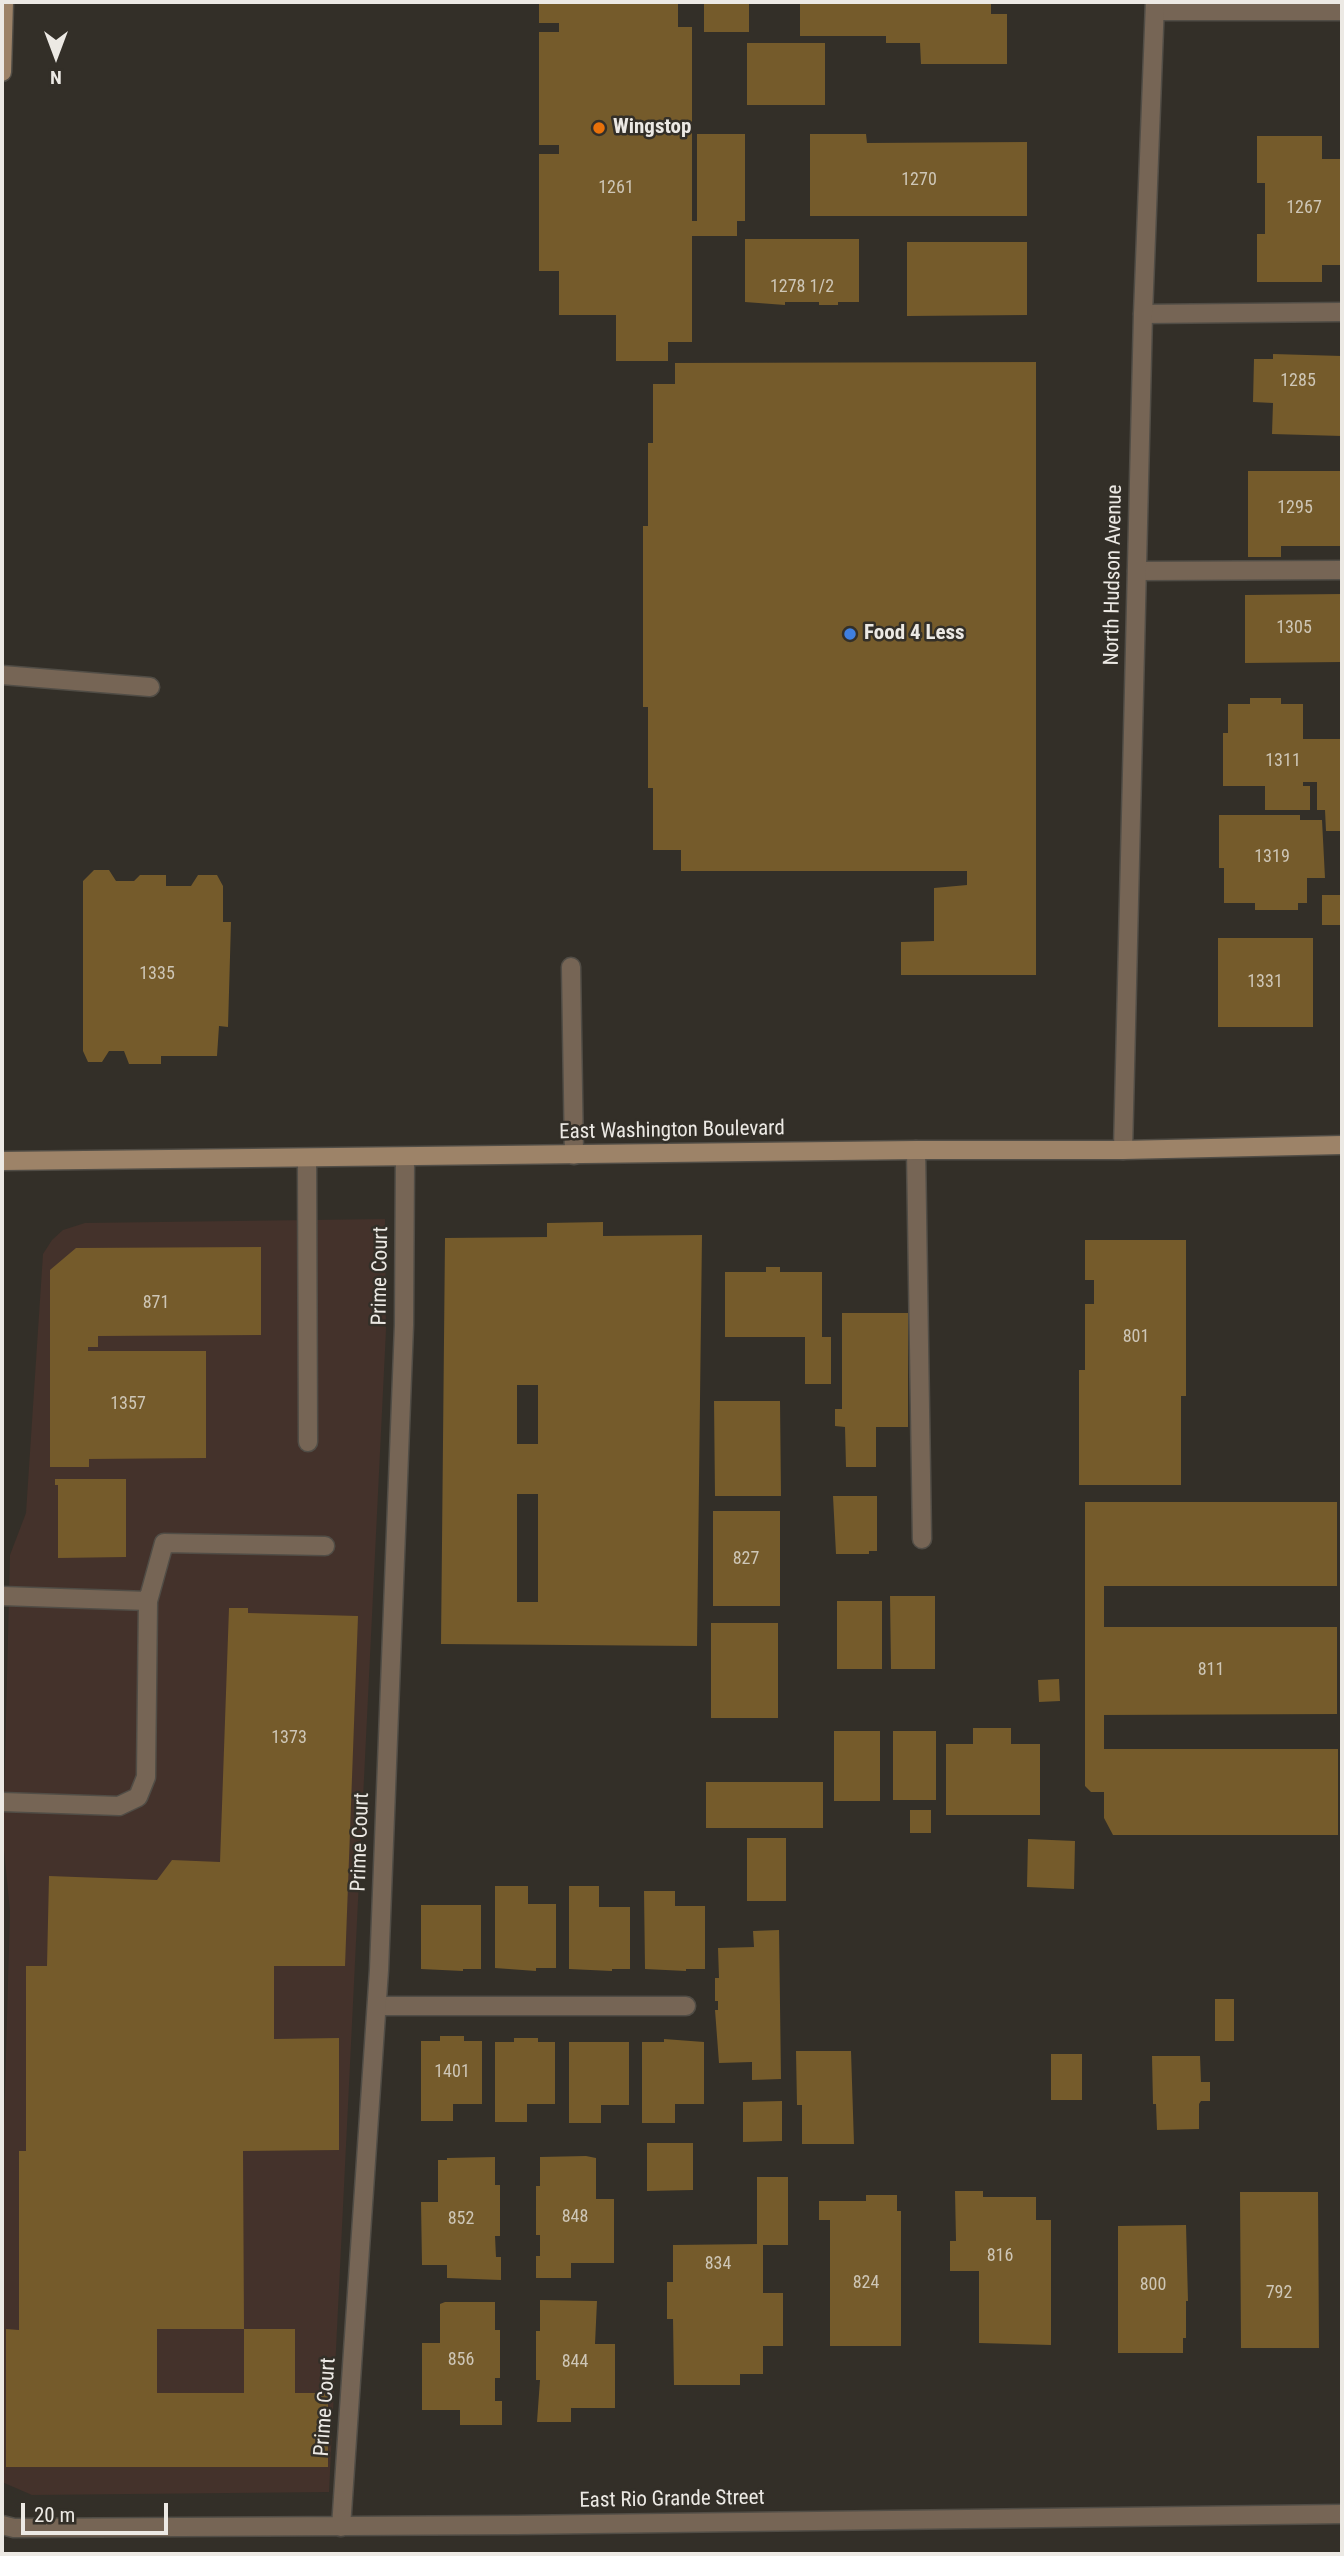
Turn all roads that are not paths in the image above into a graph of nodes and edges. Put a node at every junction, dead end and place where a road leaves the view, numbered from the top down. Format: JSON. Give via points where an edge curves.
{"nodes":[{"id":1,"x":4,"y":2,"type":"edge"},
{"id":2,"x":1155,"y":7,"type":"edge"},
{"id":3,"x":1342,"y":11,"type":"edge"},
{"id":4,"x":2,"y":72,"type":"edge"},
{"id":5,"x":1342,"y":312,"type":"edge"},
{"id":6,"x":1143,"y":314,"type":"junction"},
{"id":7,"x":1342,"y":570,"type":"edge"},
{"id":8,"x":1137,"y":571,"type":"junction"},
{"id":9,"x":2,"y":675,"type":"edge"},
{"id":10,"x":150,"y":687,"type":"dead end"},
{"id":11,"x":571,"y":967,"type":"dead end"},
{"id":12,"x":1342,"y":1145,"type":"edge"},
{"id":13,"x":916,"y":1150,"type":"junction"},
{"id":14,"x":1123,"y":1150,"type":"junction"},
{"id":15,"x":573,"y":1155,"type":"junction"},
{"id":16,"x":404,"y":1157,"type":"junction"},
{"id":17,"x":307,"y":1158,"type":"junction"},
{"id":18,"x":2,"y":1161,"type":"edge"},
{"id":19,"x":308,"y":1442,"type":"dead end"},
{"id":20,"x":922,"y":1539,"type":"dead end"},
{"id":21,"x":325,"y":1546,"type":"dead end"},
{"id":22,"x":2,"y":1596,"type":"edge"},
{"id":23,"x":148,"y":1601,"type":"junction"},
{"id":24,"x":2,"y":1802,"type":"edge"},
{"id":25,"x":377,"y":2006,"type":"junction"},
{"id":26,"x":686,"y":2006,"type":"dead end"},
{"id":27,"x":1342,"y":2514,"type":"edge"},
{"id":28,"x":2,"y":2525,"type":"edge"},
{"id":29,"x":341,"y":2527,"type":"junction"}],
"edges":[{"from":1,"to":4,"type":"main road"},
{"from":2,"to":3,"type":"street"},
{"from":2,"to":6,"type":"street","name":"North Hudson Avenue"},
{"from":5,"to":6,"type":"street"},
{"from":6,"to":8,"type":"street","name":"North Hudson Avenue"},
{"from":7,"to":8,"type":"street"},
{"from":8,"to":14,"type":"street","name":"North Hudson Avenue"},
{"from":9,"to":10,"type":"street"},
{"from":11,"to":15,"type":"street"},
{"from":12,"to":14,"type":"main road","name":"East Washington Boulevard"},
{"from":13,"to":14,"type":"main road","name":"East Washington Boulevard"},
{"from":13,"to":15,"type":"main road","name":"East Washington Boulevard"},
{"from":13,"to":20,"type":"street"},
{"from":15,"to":16,"type":"main road","name":"East Washington Boulevard"},
{"from":16,"to":17,"type":"main road","name":"East Washington Boulevard"},
{"from":16,"to":25,"type":"street","name":"Prime Court","via":[[404,1325]]},
{"from":17,"to":18,"type":"main road","name":"East Washington Boulevard"},
{"from":17,"to":19,"type":"street"},
{"from":21,"to":23,"type":"street","via":[[164,1543]]},
{"from":22,"to":23,"type":"street"},
{"from":23,"to":24,"type":"street","via":[[146,1777],[138,1797],[119,1805]]},
{"from":25,"to":26,"type":"street"},
{"from":25,"to":29,"type":"street","name":"Prime Court"},
{"from":27,"to":29,"type":"street","name":"East Rio Grande Street"},
{"from":28,"to":29,"type":"street","name":"East Rio Grande Street"}]}
